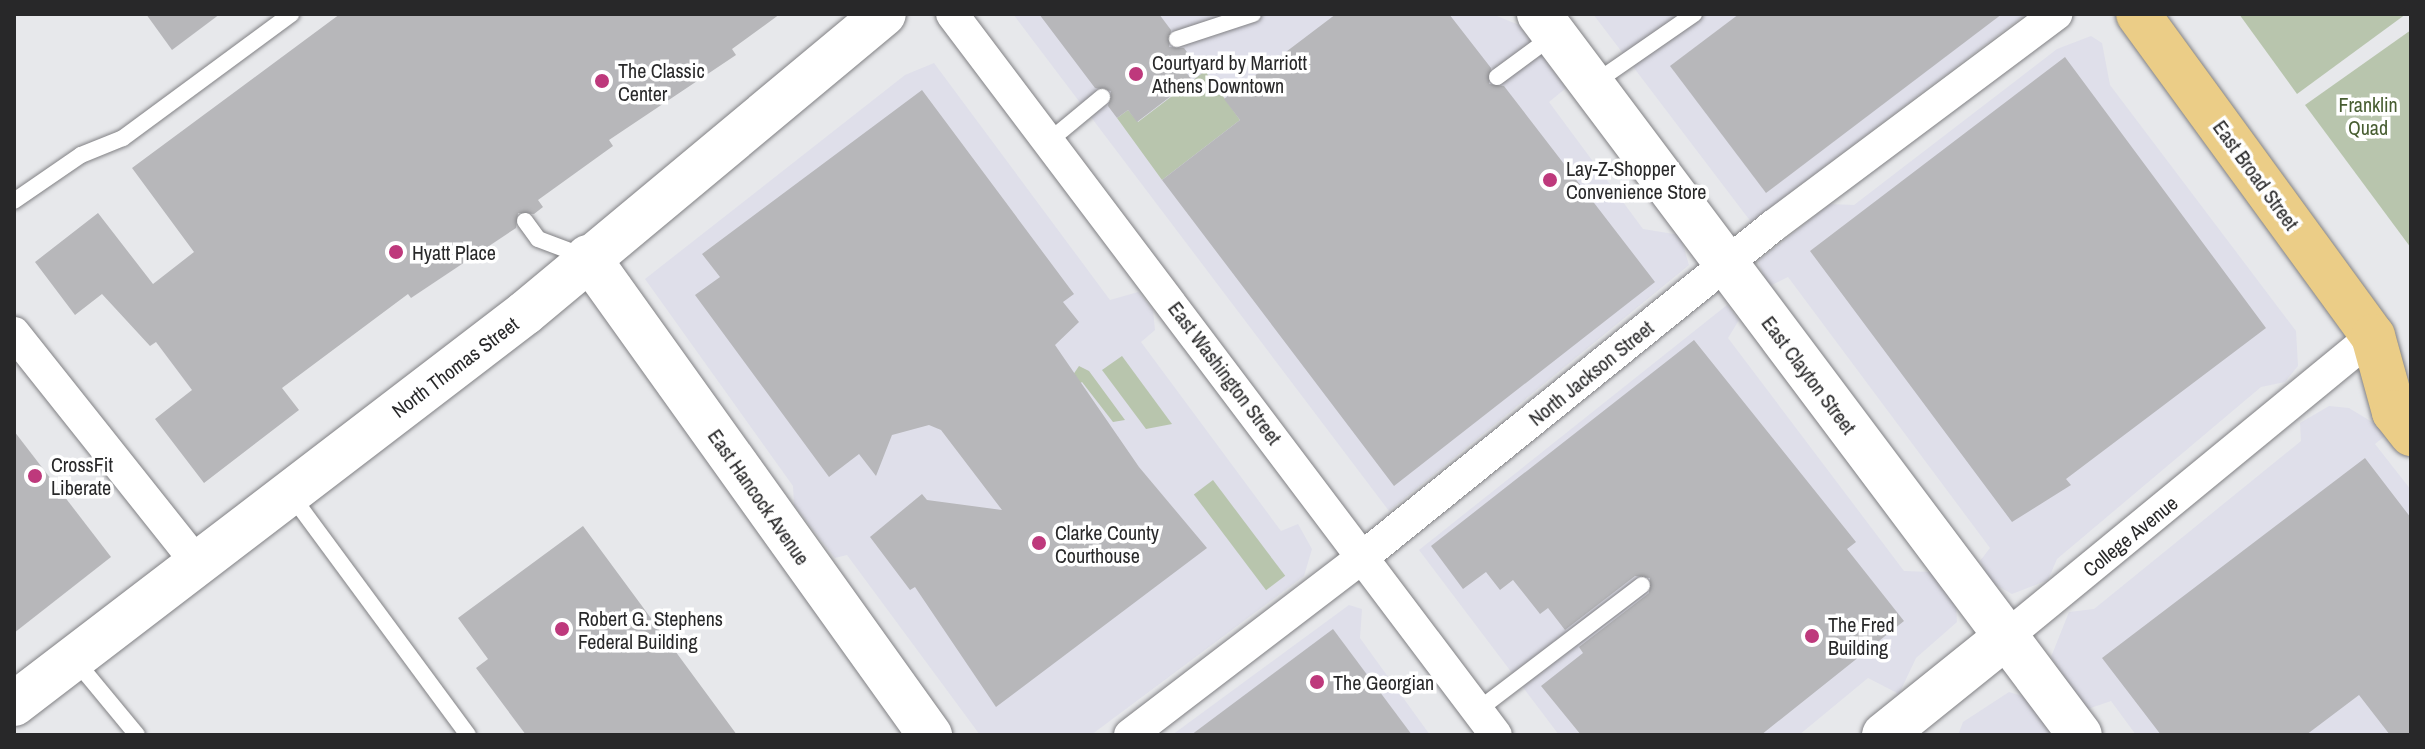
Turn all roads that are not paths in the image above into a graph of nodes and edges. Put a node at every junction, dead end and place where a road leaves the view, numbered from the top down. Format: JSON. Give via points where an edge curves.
{"nodes":[{"id":1,"x":291,"y":14,"type":"edge"},
{"id":2,"x":884,"y":14,"type":"edge"},
{"id":3,"x":952,"y":14,"type":"edge"},
{"id":4,"x":1253,"y":14,"type":"edge"},
{"id":5,"x":1694,"y":14,"type":"edge"},
{"id":6,"x":2056,"y":14,"type":"edge"},
{"id":7,"x":2138,"y":14,"type":"edge"},
{"id":8,"x":1546,"y":24,"type":"edge"},
{"id":9,"x":1177,"y":39,"type":"dead end"},
{"id":10,"x":1497,"y":77,"type":"dead end"},
{"id":11,"x":1591,"y":85,"type":"junction"},
{"id":12,"x":1102,"y":97,"type":"dead end"},
{"id":13,"x":1049,"y":141,"type":"junction"},
{"id":14,"x":14,"y":201,"type":"edge"},
{"id":15,"x":525,"y":221,"type":"dead end"},
{"id":16,"x":588,"y":257,"type":"junction"},
{"id":17,"x":1726,"y":263,"type":"junction"},
{"id":18,"x":14,"y":333,"type":"edge"},
{"id":19,"x":2373,"y":336,"type":"junction"},
{"id":20,"x":2411,"y":357,"type":"edge"},
{"id":21,"x":2411,"y":434,"type":"edge"},
{"id":22,"x":289,"y":492,"type":"junction"},
{"id":23,"x":1364,"y":556,"type":"junction"},
{"id":24,"x":198,"y":564,"type":"junction"},
{"id":25,"x":1642,"y":585,"type":"dead end"},
{"id":26,"x":2006,"y":637,"type":"junction"},
{"id":27,"x":74,"y":658,"type":"junction"},
{"id":28,"x":16,"y":697,"type":"edge"},
{"id":29,"x":1487,"y":723,"type":"edge"},
{"id":30,"x":137,"y":735,"type":"edge"},
{"id":31,"x":468,"y":735,"type":"edge"},
{"id":32,"x":930,"y":735,"type":"edge"},
{"id":33,"x":1130,"y":735,"type":"edge"},
{"id":34,"x":1884,"y":735,"type":"edge"},
{"id":35,"x":2080,"y":735,"type":"edge"}],
"edges":[{"from":1,"to":14,"type":"lane","via":[[123,138],[81,155]]},
{"from":2,"to":16,"type":"street","name":"North Thomas Street"},
{"from":3,"to":13,"type":"street","name":"East Washington Street"},
{"from":4,"to":9,"type":"lane"},
{"from":5,"to":11,"type":"lane"},
{"from":6,"to":17,"type":"street","name":"North Jackson Street"},
{"from":7,"to":19,"type":"main road","name":"East Broad Street"},
{"from":8,"to":10,"type":"lane"},
{"from":8,"to":11,"type":"street","name":"East Clayton Street"},
{"from":11,"to":17,"type":"street","name":"East Clayton Street"},
{"from":12,"to":13,"type":"lane"},
{"from":13,"to":23,"type":"street","name":"East Washington Street"},
{"from":15,"to":16,"type":"lane","via":[[538,239]]},
{"from":16,"to":22,"type":"street","name":"North Thomas Street","via":[[525,313]]},
{"from":16,"to":32,"type":"street","name":"East Hancock Avenue"},
{"from":17,"to":23,"type":"street","name":"North Jackson Street"},
{"from":17,"to":26,"type":"street","name":"East Clayton Street"},
{"from":18,"to":24,"type":"street"},
{"from":19,"to":20,"type":"main road","name":"East Broad Street"},
{"from":19,"to":21,"type":"main road","name":"East Broad Street","via":[[2394,412]]},
{"from":19,"to":26,"type":"street","name":"College Avenue"},
{"from":22,"to":24,"type":"street","name":"North Thomas Street"},
{"from":22,"to":31,"type":"lane"},
{"from":23,"to":29,"type":"street","name":"East Washington Street"},
{"from":23,"to":33,"type":"street","name":"North Jackson Street"},
{"from":24,"to":27,"type":"street","name":"North Thomas Street"},
{"from":25,"to":29,"type":"lane"},
{"from":26,"to":34,"type":"street","name":"College Avenue"},
{"from":26,"to":35,"type":"street","name":"East Clayton Street"},
{"from":27,"to":28,"type":"street","name":"North Thomas Street"},
{"from":27,"to":30,"type":"lane"}]}
